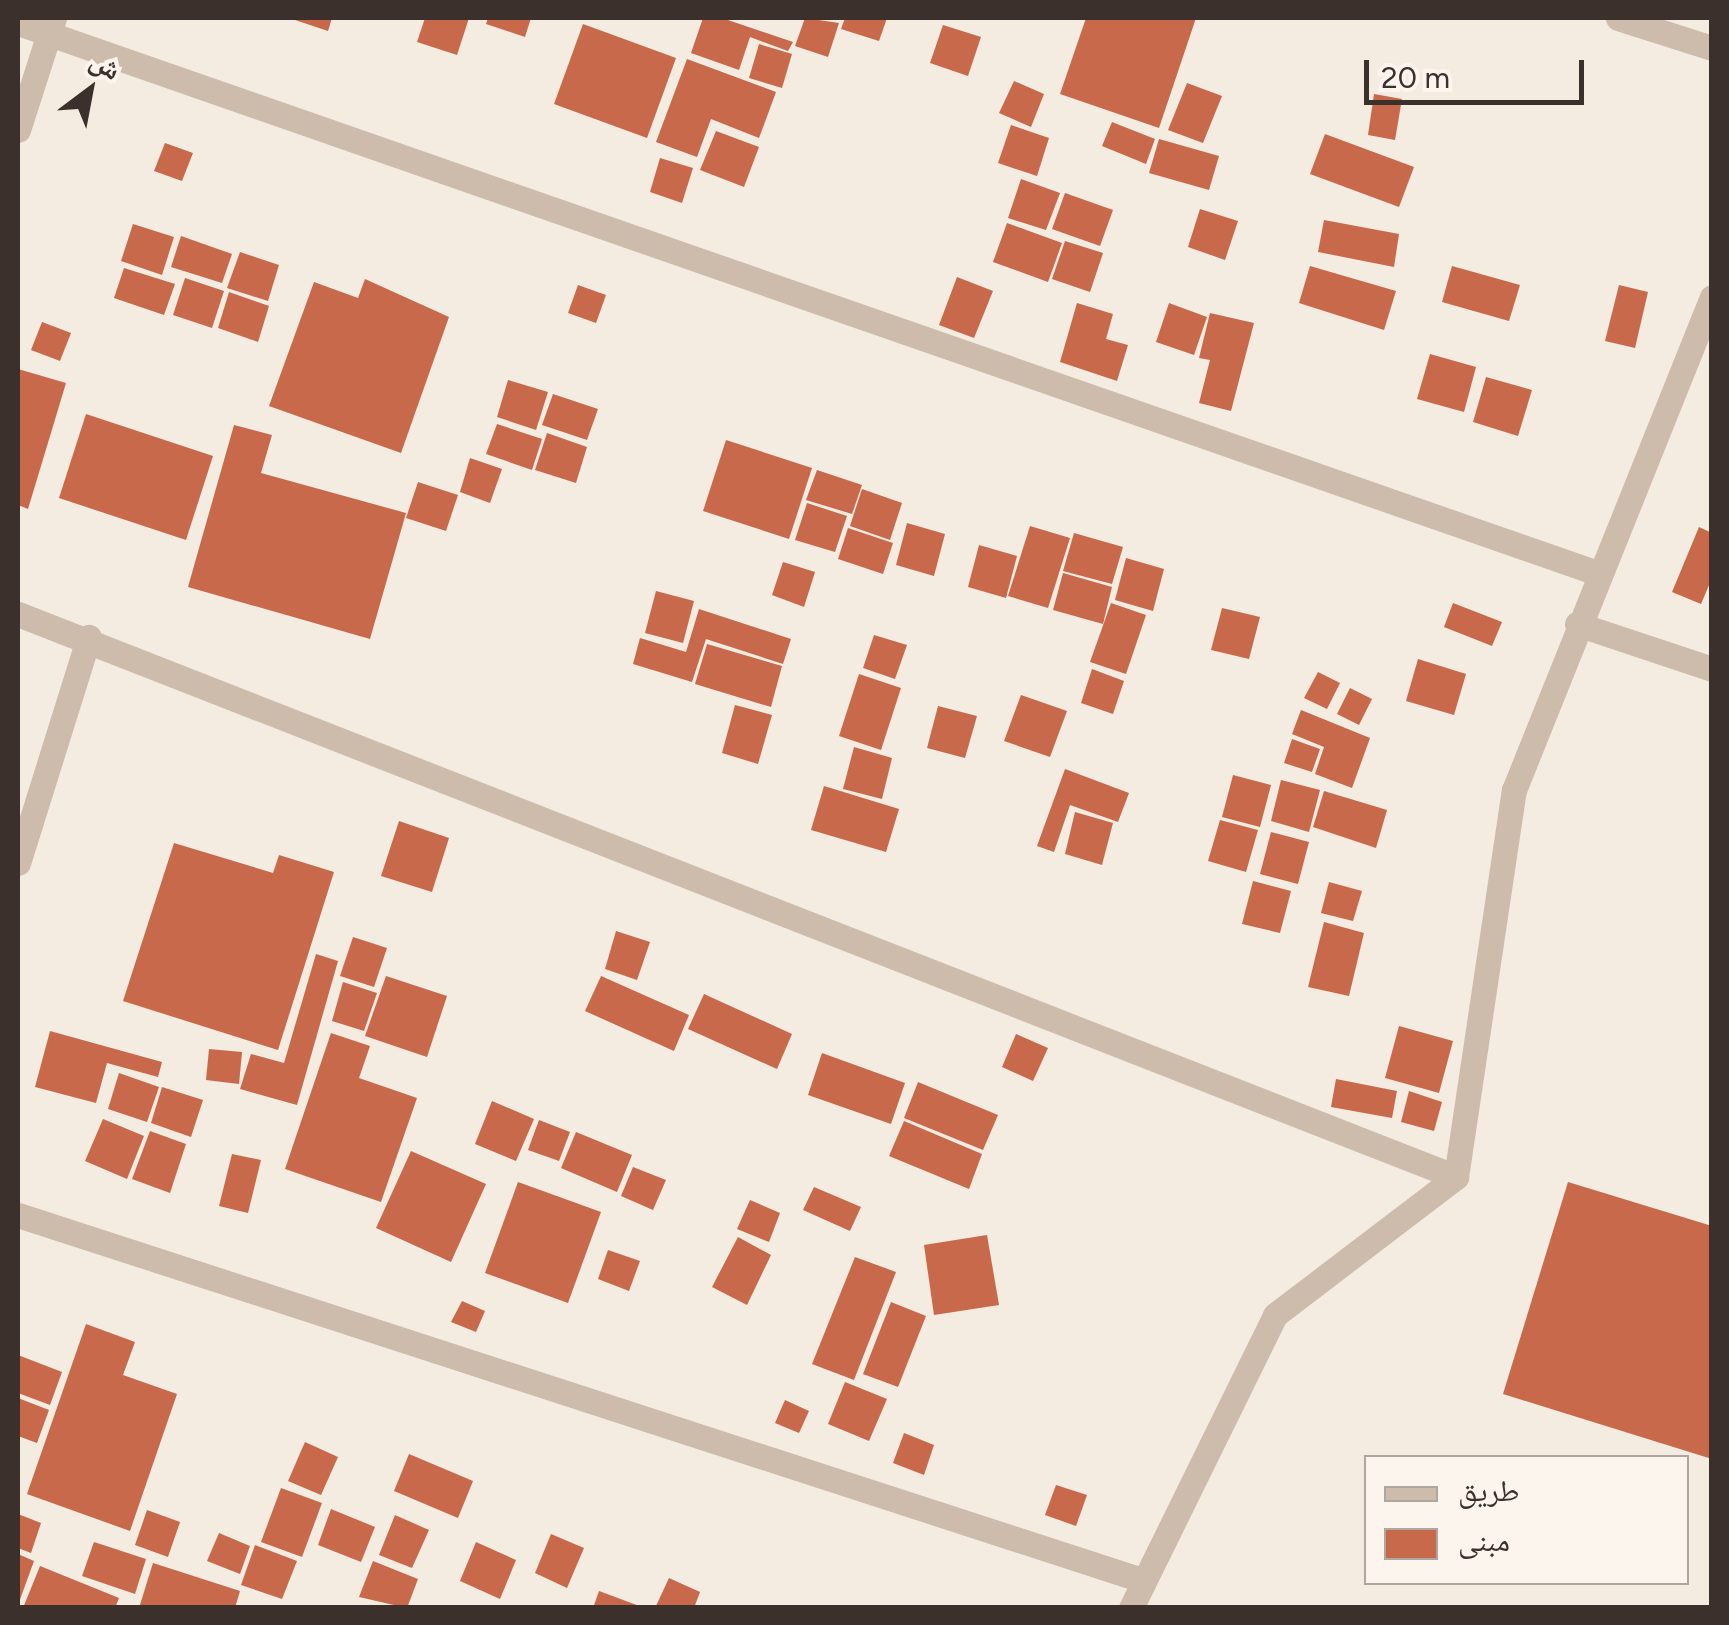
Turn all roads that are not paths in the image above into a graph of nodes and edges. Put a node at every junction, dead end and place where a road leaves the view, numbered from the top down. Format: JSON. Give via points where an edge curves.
{"nodes":[{"id":1,"x":1618,"y":18,"type":"edge"},
{"id":2,"x":18,"y":23,"type":"edge"},
{"id":3,"x":52,"y":26,"type":"edge"},
{"id":4,"x":1712,"y":48,"type":"edge"},
{"id":5,"x":18,"y":130,"type":"edge"},
{"id":6,"x":1712,"y":297,"type":"edge"},
{"id":7,"x":1600,"y":574,"type":"junction"},
{"id":8,"x":18,"y":614,"type":"edge"},
{"id":9,"x":1577,"y":624,"type":"junction"},
{"id":10,"x":88,"y":637,"type":"junction"},
{"id":11,"x":1712,"y":669,"type":"edge"},
{"id":12,"x":18,"y":863,"type":"edge"},
{"id":13,"x":1456,"y":1177,"type":"junction"},
{"id":14,"x":18,"y":1215,"type":"edge"},
{"id":15,"x":1142,"y":1580,"type":"junction"},
{"id":16,"x":1131,"y":1608,"type":"edge"}],
"edges":[{"from":1,"to":4,"type":"street"},
{"from":2,"to":3,"type":"street"},
{"from":3,"to":5,"type":"street"},
{"from":3,"to":7,"type":"street"},
{"from":6,"to":7,"type":"street"},
{"from":7,"to":9,"type":"street"},
{"from":8,"to":10,"type":"street"},
{"from":9,"to":11,"type":"street"},
{"from":9,"to":13,"type":"street","via":[[1514,790]]},
{"from":10,"to":12,"type":"street"},
{"from":10,"to":13,"type":"street"},
{"from":13,"to":15,"type":"street","via":[[1275,1315]]},
{"from":14,"to":15,"type":"street"},
{"from":15,"to":16,"type":"street"}]}
